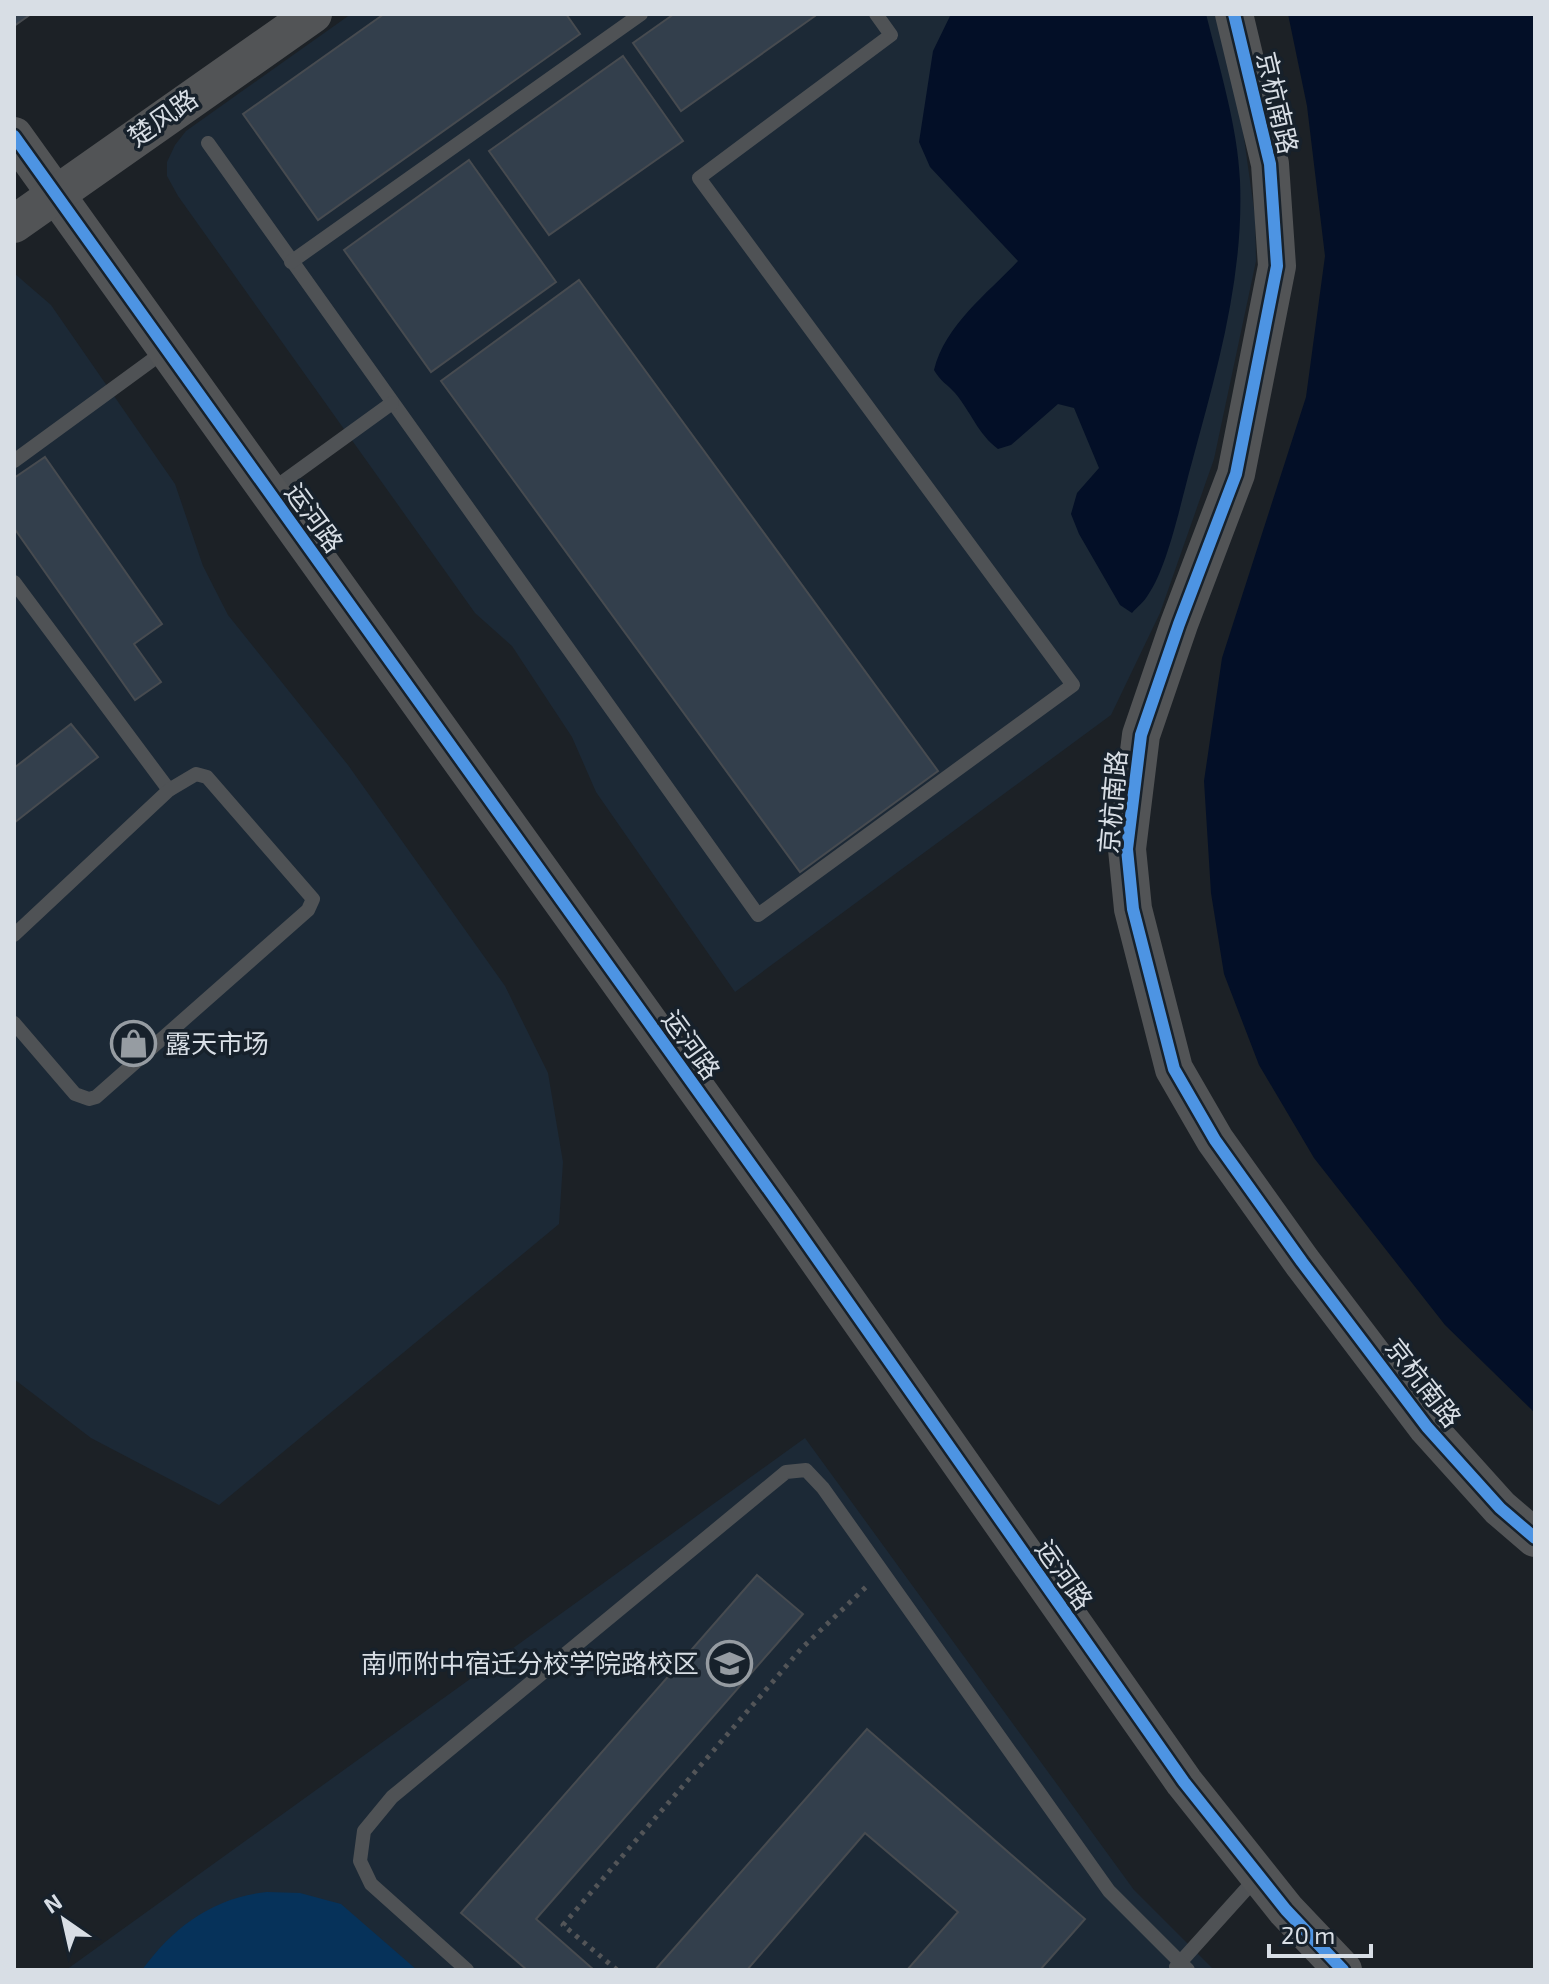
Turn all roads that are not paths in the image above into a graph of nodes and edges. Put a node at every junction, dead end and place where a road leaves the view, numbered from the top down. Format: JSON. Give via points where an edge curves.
{"nodes":[{"id":1,"x":313,"y":14,"type":"edge"},
{"id":2,"x":641,"y":14,"type":"edge"},
{"id":3,"x":876,"y":14,"type":"edge"},
{"id":4,"x":1234,"y":14,"type":"edge"},
{"id":5,"x":14,"y":136,"type":"edge"},
{"id":6,"x":208,"y":143,"type":"dead end"},
{"id":7,"x":55,"y":193,"type":"junction"},
{"id":8,"x":14,"y":224,"type":"edge"},
{"id":9,"x":291,"y":262,"type":"junction"},
{"id":10,"x":167,"y":350,"type":"junction"},
{"id":11,"x":392,"y":403,"type":"junction"},
{"id":12,"x":14,"y":461,"type":"edge"},
{"id":13,"x":269,"y":492,"type":"junction"},
{"id":14,"x":16,"y":590,"type":"edge"},
{"id":15,"x":169,"y":790,"type":"junction"},
{"id":16,"x":14,"y":935,"type":"edge"},
{"id":17,"x":14,"y":1023,"type":"edge"},
{"id":18,"x":1535,"y":1538,"type":"edge"},
{"id":19,"x":1259,"y":1876,"type":"junction"},
{"id":20,"x":1181,"y":1968,"type":"edge"},
{"id":21,"x":467,"y":1970,"type":"edge"},
{"id":22,"x":1343,"y":1970,"type":"edge"}],
"edges":[{"from":1,"to":7,"type":"street","name":"楚风路"},
{"from":2,"to":9,"type":"lane"},
{"from":3,"to":11,"type":"lane","via":[[891,35],[699,178],[1073,685],[758,915]]},
{"from":4,"to":18,"type":"street","name":"京杭南路","via":[[1270,164],[1277,266],[1236,474],[1141,735],[1127,849],[1133,909],[1174,1069],[1215,1140],[1427,1427],[1500,1508]]},
{"from":5,"to":7,"type":"street","name":"运河路"},
{"from":6,"to":9,"type":"lane"},
{"from":7,"to":8,"type":"street","name":"楚风路"},
{"from":7,"to":10,"type":"street","name":"运河路"},
{"from":9,"to":11,"type":"lane"},
{"from":10,"to":12,"type":"lane"},
{"from":10,"to":13,"type":"street","name":"运河路"},
{"from":11,"to":13,"type":"lane"},
{"from":13,"to":19,"type":"street","name":"运河路","via":[[784,1211],[1184,1782]]},
{"from":14,"to":15,"type":"lane"},
{"from":15,"to":16,"type":"lane"},
{"from":15,"to":17,"type":"lane","via":[[191,775],[207,777],[311,896],[312,904],[96,1097],[75,1094]]},
{"from":19,"to":20,"type":"lane"},
{"from":19,"to":22,"type":"street","name":"运河路"},
{"from":20,"to":21,"type":"lane","via":[[1109,1891],[806,1470],[786,1472],[392,1797],[364,1831],[360,1861],[371,1884]]}]}
